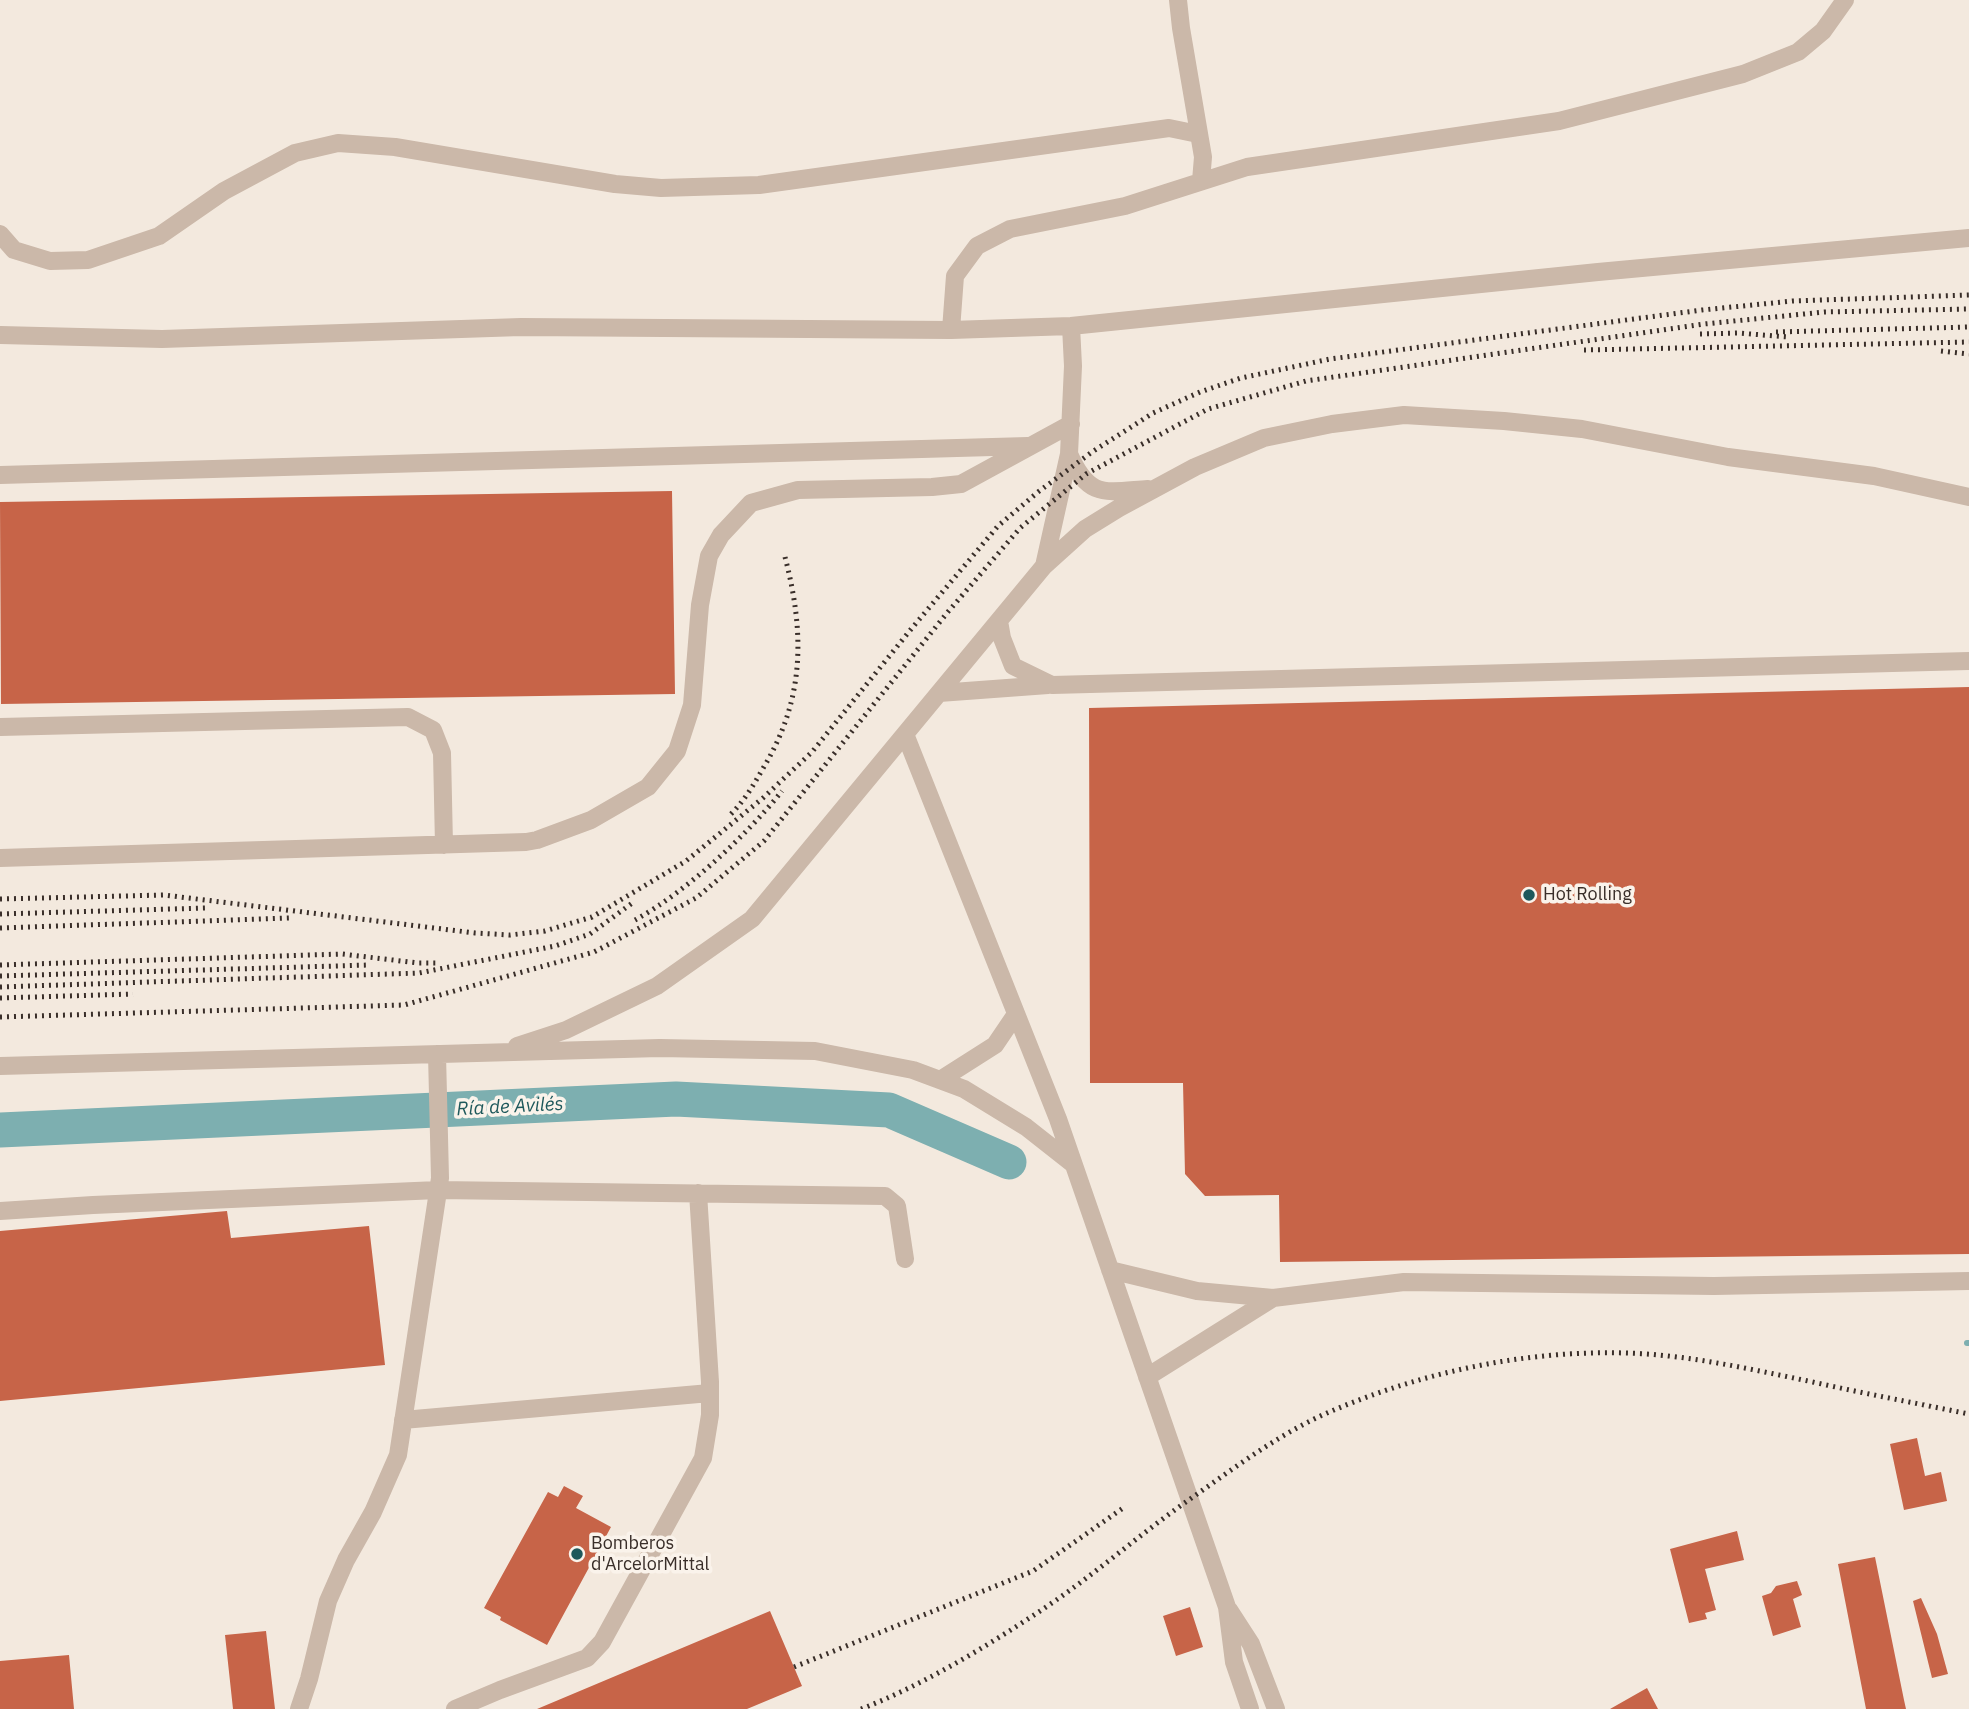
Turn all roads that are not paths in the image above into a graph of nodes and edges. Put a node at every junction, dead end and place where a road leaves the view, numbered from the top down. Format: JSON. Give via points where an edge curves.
{"nodes":[{"id":1,"x":1178,"y":0,"type":"edge"},
{"id":2,"x":1845,"y":0,"type":"edge"},
{"id":3,"x":1198,"y":134,"type":"junction"},
{"id":4,"x":1201,"y":181,"type":"junction"},
{"id":5,"x":0,"y":234,"type":"edge"},
{"id":6,"x":1969,"y":238,"type":"edge"},
{"id":7,"x":1071,"y":326,"type":"junction"},
{"id":8,"x":951,"y":330,"type":"junction"},
{"id":9,"x":0,"y":335,"type":"edge"},
{"id":10,"x":1070,"y":424,"type":"junction"},
{"id":11,"x":1032,"y":445,"type":"junction"},
{"id":12,"x":1069,"y":454,"type":"junction"},
{"id":13,"x":0,"y":475,"type":"edge"},
{"id":14,"x":1154,"y":489,"type":"junction"},
{"id":15,"x":1969,"y":497,"type":"edge"},
{"id":16,"x":1044,"y":566,"type":"junction"},
{"id":17,"x":999,"y":621,"type":"junction"},
{"id":18,"x":1969,"y":661,"type":"edge"},
{"id":19,"x":1052,"y":685,"type":"junction"},
{"id":20,"x":939,"y":693,"type":"junction"},
{"id":21,"x":0,"y":727,"type":"edge"},
{"id":22,"x":905,"y":734,"type":"junction"},
{"id":23,"x":444,"y":845,"type":"junction"},
{"id":24,"x":0,"y":858,"type":"edge"},
{"id":25,"x":1016,"y":1014,"type":"junction"},
{"id":26,"x":500,"y":1052,"type":"junction"},
{"id":27,"x":438,"y":1054,"type":"junction"},
{"id":28,"x":0,"y":1066,"type":"edge"},
{"id":29,"x":940,"y":1080,"type":"junction"},
{"id":30,"x":1073,"y":1164,"type":"junction"},
{"id":31,"x":439,"y":1184,"type":"junction"},
{"id":32,"x":698,"y":1192,"type":"junction"},
{"id":33,"x":0,"y":1212,"type":"edge"},
{"id":34,"x":905,"y":1259,"type":"dead end"},
{"id":35,"x":1110,"y":1270,"type":"junction"},
{"id":36,"x":1969,"y":1281,"type":"edge"},
{"id":37,"x":1273,"y":1298,"type":"junction"},
{"id":38,"x":1147,"y":1377,"type":"junction"},
{"id":39,"x":710,"y":1393,"type":"junction"},
{"id":40,"x":403,"y":1420,"type":"junction"},
{"id":41,"x":1227,"y":1607,"type":"junction"},
{"id":42,"x":299,"y":1709,"type":"edge"},
{"id":43,"x":455,"y":1709,"type":"edge"},
{"id":44,"x":1250,"y":1709,"type":"edge"},
{"id":45,"x":1276,"y":1709,"type":"edge"}],
"edges":[{"from":1,"to":3,"type":"street"},
{"from":2,"to":4,"type":"street","via":[[1823,31],[1798,52],[1743,74],[1559,121],[1247,167]]},
{"from":3,"to":4,"type":"street","via":[[1203,157]]},
{"from":3,"to":5,"type":"street","via":[[1169,128],[759,185],[661,188],[395,147],[338,144],[295,153],[224,191],[159,236],[88,260],[50,261],[14,250]]},
{"from":4,"to":8,"type":"street","via":[[1125,206],[1010,229],[977,246],[955,275]]},
{"from":6,"to":7,"type":"street"},
{"from":7,"to":8,"type":"street"},
{"from":7,"to":10,"type":"street"},
{"from":8,"to":9,"type":"street","via":[[521,327],[162,339]]},
{"from":10,"to":11,"type":"street"},
{"from":10,"to":12,"type":"street"},
{"from":11,"to":13,"type":"street"},
{"from":11,"to":23,"type":"street","via":[[961,484],[798,490],[751,503],[721,535],[709,556],[692,705],[677,751],[648,787],[591,820],[537,840]]},
{"from":12,"to":14,"type":"street","via":[[1081,477],[1102,492]]},
{"from":12,"to":16,"type":"street"},
{"from":14,"to":15,"type":"street","via":[[1264,438],[1404,415],[1582,429],[1728,457],[1874,475]]},
{"from":14,"to":16,"type":"street","via":[[1085,529]]},
{"from":16,"to":17,"type":"street"},
{"from":17,"to":19,"type":"street","via":[[1013,666]]},
{"from":17,"to":20,"type":"street"},
{"from":18,"to":19,"type":"street"},
{"from":19,"to":20,"type":"street"},
{"from":20,"to":22,"type":"street"},
{"from":21,"to":23,"type":"street","via":[[408,717],[433,730],[442,752]]},
{"from":22,"to":25,"type":"street"},
{"from":22,"to":26,"type":"street","via":[[752,919],[657,986],[566,1030]]},
{"from":23,"to":24,"type":"street"},
{"from":25,"to":29,"type":"street","via":[[995,1045]]},
{"from":25,"to":30,"type":"street"},
{"from":26,"to":27,"type":"street"},
{"from":26,"to":29,"type":"street","via":[[815,1051],[913,1070]]},
{"from":27,"to":28,"type":"street"},
{"from":27,"to":31,"type":"street"},
{"from":29,"to":30,"type":"street","via":[[964,1088],[1026,1127]]},
{"from":30,"to":35,"type":"street"},
{"from":31,"to":32,"type":"street"},
{"from":31,"to":33,"type":"street"},
{"from":31,"to":40,"type":"street"},
{"from":32,"to":34,"type":"street","via":[[885,1196],[897,1206]]},
{"from":32,"to":39,"type":"street"},
{"from":35,"to":37,"type":"street","via":[[1197,1291]]},
{"from":35,"to":38,"type":"street"},
{"from":36,"to":37,"type":"street","via":[[1714,1286],[1404,1282]]},
{"from":37,"to":38,"type":"street"},
{"from":38,"to":41,"type":"street"},
{"from":39,"to":40,"type":"street"},
{"from":39,"to":43,"type":"street","via":[[703,1458],[602,1642],[587,1658]]},
{"from":40,"to":42,"type":"street","via":[[398,1455],[328,1601]]},
{"from":41,"to":44,"type":"street","via":[[1234,1662]]},
{"from":41,"to":45,"type":"street","via":[[1251,1644]]}]}
